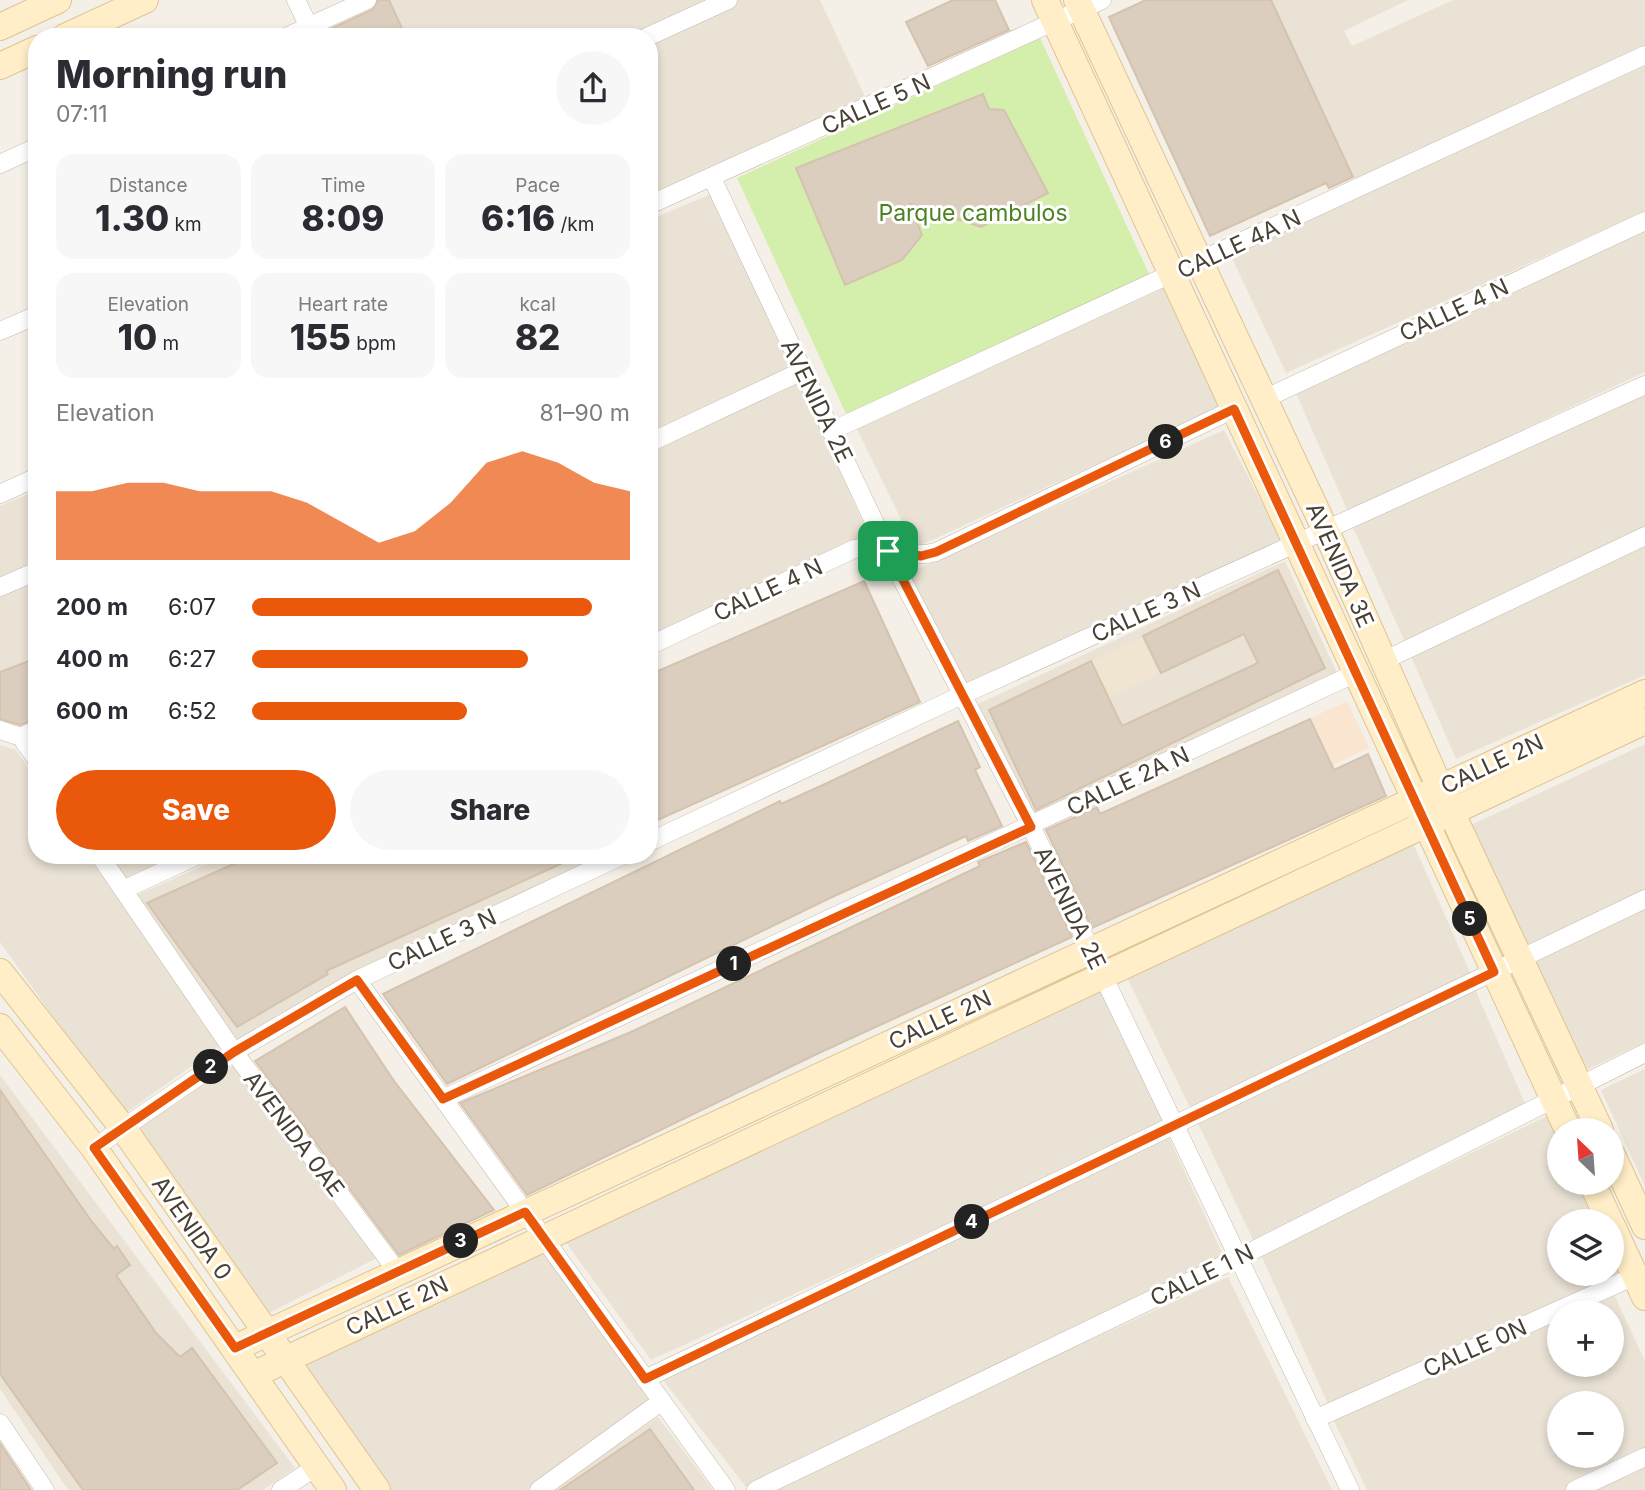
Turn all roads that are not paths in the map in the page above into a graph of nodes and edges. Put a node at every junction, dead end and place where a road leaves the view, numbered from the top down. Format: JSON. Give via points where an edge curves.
{"nodes":[{"id":1,"x":58,"y":0,"type":"edge"},
{"id":2,"x":145,"y":0,"type":"edge"},
{"id":3,"x":296,"y":0,"type":"edge"},
{"id":4,"x":367,"y":0,"type":"edge"},
{"id":5,"x":728,"y":0,"type":"edge"},
{"id":6,"x":1087,"y":3,"type":"edge"},
{"id":7,"x":1050,"y":11,"type":"edge"},
{"id":8,"x":0,"y":27,"type":"edge"},
{"id":9,"x":84,"y":28,"type":"edge"},
{"id":10,"x":309,"y":28,"type":"edge"},
{"id":11,"x":318,"y":28,"type":"edge"},
{"id":12,"x":658,"y":32,"type":"edge"},
{"id":13,"x":28,"y":53,"type":"edge"},
{"id":14,"x":1645,"y":55,"type":"edge"},
{"id":15,"x":0,"y":66,"type":"edge"},
{"id":16,"x":28,"y":151,"type":"edge"},
{"id":17,"x":0,"y":164,"type":"edge"},
{"id":18,"x":712,"y":178,"type":"junction"},
{"id":19,"x":658,"y":201,"type":"edge"},
{"id":20,"x":1645,"y":221,"type":"edge"},
{"id":21,"x":1200,"y":263,"type":"junction"},
{"id":22,"x":1172,"y":275,"type":"junction"},
{"id":23,"x":28,"y":319,"type":"edge"},
{"id":24,"x":0,"y":331,"type":"edge"},
{"id":25,"x":802,"y":371,"type":"junction"},
{"id":26,"x":1645,"y":385,"type":"edge"},
{"id":27,"x":1264,"y":399,"type":"junction"},
{"id":28,"x":1234,"y":409,"type":"junction"},
{"id":29,"x":831,"y":431,"type":"junction"},
{"id":30,"x":658,"y":439,"type":"edge"},
{"id":31,"x":28,"y":481,"type":"edge"},
{"id":32,"x":0,"y":494,"type":"edge"},
{"id":33,"x":1326,"y":531,"type":"junction"},
{"id":34,"x":1645,"y":536,"type":"edge"},
{"id":35,"x":1297,"y":544,"type":"junction"},
{"id":36,"x":888,"y":551,"type":"junction"},
{"id":37,"x":28,"y":575,"type":"edge"},
{"id":38,"x":0,"y":587,"type":"edge"},
{"id":39,"x":658,"y":642,"type":"edge"},
{"id":40,"x":1384,"y":661,"type":"junction"},
{"id":41,"x":1356,"y":673,"type":"junction"},
{"id":42,"x":1645,"y":693,"type":"edge"},
{"id":43,"x":962,"y":695,"type":"junction"},
{"id":44,"x":1643,"y":729,"type":"edge"},
{"id":45,"x":0,"y":730,"type":"edge"},
{"id":46,"x":28,"y":733,"type":"edge"},
{"id":47,"x":1440,"y":788,"type":"junction"},
{"id":48,"x":1415,"y":800,"type":"junction"},
{"id":49,"x":1452,"y":812,"type":"junction"},
{"id":50,"x":1426,"y":824,"type":"junction"},
{"id":51,"x":1031,"y":827,"type":"junction"},
{"id":52,"x":658,"y":838,"type":"edge"},
{"id":53,"x":105,"y":864,"type":"edge"},
{"id":54,"x":179,"y":864,"type":"edge"},
{"id":55,"x":604,"y":864,"type":"edge"},
{"id":56,"x":123,"y":890,"type":"junction"},
{"id":57,"x":1645,"y":899,"type":"edge"},
{"id":58,"x":1090,"y":950,"type":"junction"},
{"id":59,"x":1521,"y":960,"type":"junction"},
{"id":60,"x":0,"y":972,"type":"edge"},
{"id":61,"x":1494,"y":972,"type":"junction"},
{"id":62,"x":1103,"y":975,"type":"junction"},
{"id":63,"x":357,"y":980,"type":"junction"},
{"id":64,"x":0,"y":1027,"type":"edge"},
{"id":65,"x":234,"y":1052,"type":"junction"},
{"id":66,"x":1645,"y":1054,"type":"edge"},
{"id":67,"x":1579,"y":1085,"type":"junction"},
{"id":68,"x":1552,"y":1098,"type":"junction"},
{"id":69,"x":443,"y":1099,"type":"junction"},
{"id":70,"x":1561,"y":1118,"type":"edge"},
{"id":71,"x":1595,"y":1118,"type":"edge"},
{"id":72,"x":1175,"y":1125,"type":"junction"},
{"id":73,"x":123,"y":1128,"type":"junction"},
{"id":74,"x":94,"y":1148,"type":"junction"},
{"id":75,"x":1624,"y":1180,"type":"edge"},
{"id":76,"x":525,"y":1212,"type":"junction"},
{"id":77,"x":1644,"y":1221,"type":"edge"},
{"id":78,"x":544,"y":1238,"type":"junction"},
{"id":79,"x":1624,"y":1252,"type":"edge"},
{"id":80,"x":1238,"y":1258,"type":"junction"},
{"id":81,"x":397,"y":1271,"type":"junction"},
{"id":82,"x":1640,"y":1287,"type":"edge"},
{"id":83,"x":265,"y":1333,"type":"junction"},
{"id":84,"x":235,"y":1348,"type":"junction"},
{"id":85,"x":284,"y":1359,"type":"junction"},
{"id":86,"x":253,"y":1375,"type":"junction"},
{"id":87,"x":645,"y":1379,"type":"junction"},
{"id":88,"x":662,"y":1401,"type":"junction"},
{"id":89,"x":1315,"y":1419,"type":"junction"},
{"id":90,"x":0,"y":1423,"type":"edge"},
{"id":91,"x":1645,"y":1457,"type":"edge"},
{"id":92,"x":316,"y":1466,"type":"junction"},
{"id":93,"x":46,"y":1490,"type":"edge"},
{"id":94,"x":281,"y":1490,"type":"edge"},
{"id":95,"x":333,"y":1490,"type":"edge"},
{"id":96,"x":377,"y":1490,"type":"edge"},
{"id":97,"x":539,"y":1490,"type":"edge"},
{"id":98,"x":726,"y":1490,"type":"edge"},
{"id":99,"x":756,"y":1490,"type":"edge"},
{"id":100,"x":1350,"y":1490,"type":"edge"},
{"id":101,"x":1575,"y":1490,"type":"edge"}],
"edges":[{"from":1,"to":8,"type":"street"},
{"from":2,"to":9,"type":"street"},
{"from":3,"to":10,"type":"street"},
{"from":4,"to":11,"type":"street"},
{"from":5,"to":12,"type":"street"},
{"from":6,"to":7,"type":"street","name":"CALLE 5 N"},
{"from":6,"to":21,"type":"street","name":"AVENIDA 3E"},
{"from":7,"to":18,"type":"street","name":"CALLE 5 N"},
{"from":7,"to":22,"type":"street","name":"AVENIDA 3E"},
{"from":13,"to":15,"type":"street"},
{"from":14,"to":21,"type":"street","name":"CALLE 4A N"},
{"from":16,"to":17,"type":"street"},
{"from":18,"to":19,"type":"street","name":"CALLE 5 N"},
{"from":18,"to":25,"type":"street","name":"AVENIDA 2E"},
{"from":20,"to":27,"type":"street","name":"CALLE 4 N"},
{"from":21,"to":22,"type":"street","name":"CALLE 4A N"},
{"from":21,"to":27,"type":"street","name":"AVENIDA 3E"},
{"from":22,"to":28,"type":"street","name":"AVENIDA 3E"},
{"from":22,"to":29,"type":"street","name":"CALLE 4A N"},
{"from":23,"to":24,"type":"street"},
{"from":25,"to":29,"type":"street","name":"AVENIDA 2E"},
{"from":25,"to":30,"type":"street"},
{"from":26,"to":33,"type":"street","name":"CALLE 3 N"},
{"from":27,"to":33,"type":"street","name":"AVENIDA 3E"},
{"from":28,"to":35,"type":"street","name":"AVENIDA 3E"},
{"from":28,"to":36,"type":"street","name":"CALLE 4 N","via":[[936,552],[921,556]]},
{"from":29,"to":36,"type":"street","name":"AVENIDA 2E"},
{"from":31,"to":32,"type":"street"},
{"from":33,"to":35,"type":"street","name":"CALLE 3 N"},
{"from":33,"to":40,"type":"street","name":"AVENIDA 3E"},
{"from":34,"to":40,"type":"street"},
{"from":35,"to":41,"type":"street","name":"AVENIDA 3E"},
{"from":35,"to":43,"type":"street","name":"CALLE 3 N"},
{"from":36,"to":39,"type":"street","name":"CALLE 4 N","via":[[874,545],[854,549]]},
{"from":36,"to":43,"type":"street","name":"AVENIDA 2E"},
{"from":37,"to":38,"type":"street"},
{"from":40,"to":47,"type":"street","name":"AVENIDA 3E"},
{"from":41,"to":48,"type":"street","name":"AVENIDA 3E"},
{"from":41,"to":51,"type":"street","name":"CALLE 2A N"},
{"from":42,"to":47,"type":"street","name":"CALLE 2N"},
{"from":43,"to":51,"type":"street","name":"AVENIDA 2E"},
{"from":43,"to":52,"type":"street","name":"CALLE 3 N"},
{"from":44,"to":49,"type":"street","name":"CALLE 2N"},
{"from":45,"to":46,"type":"street"},
{"from":47,"to":48,"type":"street","name":"CALLE 2N"},
{"from":47,"to":49,"type":"street","name":"AVENIDA 3E"},
{"from":48,"to":50,"type":"street","name":"AVENIDA 3E"},
{"from":48,"to":58,"type":"street","name":"CALLE 2N"},
{"from":49,"to":50,"type":"street","name":"CALLE 2N"},
{"from":49,"to":59,"type":"street","name":"AVENIDA 3E"},
{"from":50,"to":61,"type":"street","name":"AVENIDA 3E"},
{"from":50,"to":62,"type":"street","name":"CALLE 2N"},
{"from":51,"to":58,"type":"street","name":"AVENIDA 2E"},
{"from":51,"to":69,"type":"street","name":"CALLE 2A N"},
{"from":53,"to":56,"type":"street","name":"AVENIDA 0AE"},
{"from":54,"to":56,"type":"street"},
{"from":55,"to":63,"type":"street","name":"CALLE 3 N"},
{"from":56,"to":65,"type":"street","name":"AVENIDA 0AE"},
{"from":57,"to":59,"type":"street"},
{"from":58,"to":62,"type":"street","name":"AVENIDA 2E"},
{"from":58,"to":76,"type":"street","name":"CALLE 2N"},
{"from":59,"to":61,"type":"street"},
{"from":59,"to":67,"type":"street","name":"AVENIDA 3E"},
{"from":60,"to":73,"type":"street","name":"AVENIDA 0"},
{"from":61,"to":68,"type":"street","name":"AVENIDA 3E"},
{"from":61,"to":72,"type":"street"},
{"from":62,"to":72,"type":"street","name":"AVENIDA 2E"},
{"from":62,"to":78,"type":"street","name":"CALLE 2N"},
{"from":63,"to":65,"type":"street","name":"CALLE 3 N"},
{"from":63,"to":69,"type":"street"},
{"from":64,"to":74,"type":"street","name":"AVENIDA 0"},
{"from":65,"to":73,"type":"street","name":"CALLE 3 N"},
{"from":65,"to":81,"type":"street","name":"AVENIDA 0AE"},
{"from":66,"to":67,"type":"street","name":"CALLE 1 N"},
{"from":67,"to":68,"type":"street","name":"CALLE 1 N"},
{"from":67,"to":71,"type":"street","name":"AVENIDA 3E"},
{"from":68,"to":70,"type":"street","name":"AVENIDA 3E"},
{"from":68,"to":80,"type":"street","name":"CALLE 1 N"},
{"from":69,"to":76,"type":"street"},
{"from":72,"to":80,"type":"street","name":"AVENIDA 2E"},
{"from":72,"to":87,"type":"street"},
{"from":73,"to":74,"type":"street","name":"CALLE 3 N"},
{"from":73,"to":83,"type":"street","name":"AVENIDA 0"},
{"from":74,"to":84,"type":"street","name":"AVENIDA 0"},
{"from":75,"to":77,"type":"street"},
{"from":76,"to":78,"type":"street"},
{"from":76,"to":81,"type":"street","name":"CALLE 2N"},
{"from":78,"to":85,"type":"street","name":"CALLE 2N"},
{"from":78,"to":87,"type":"street"},
{"from":79,"to":82,"type":"street"},
{"from":80,"to":89,"type":"street","name":"AVENIDA 2E"},
{"from":80,"to":99,"type":"street","name":"CALLE 1 N"},
{"from":81,"to":83,"type":"street","name":"CALLE 2N"},
{"from":82,"to":89,"type":"street","name":"CALLE 0N"},
{"from":83,"to":84,"type":"street","name":"CALLE 2N"},
{"from":83,"to":85,"type":"street","name":"AVENIDA 0"},
{"from":84,"to":86,"type":"street","name":"AVENIDA 0"},
{"from":85,"to":86,"type":"street","name":"CALLE 2N"},
{"from":85,"to":96,"type":"street","name":"AVENIDA 0"},
{"from":86,"to":92,"type":"street","name":"AVENIDA 0"},
{"from":87,"to":88,"type":"street"},
{"from":88,"to":97,"type":"street"},
{"from":88,"to":98,"type":"street"},
{"from":89,"to":100,"type":"street","name":"AVENIDA 2E"},
{"from":90,"to":93,"type":"street"},
{"from":91,"to":101,"type":"street"},
{"from":92,"to":94,"type":"street"},
{"from":92,"to":95,"type":"street","name":"AVENIDA 0"}]}
